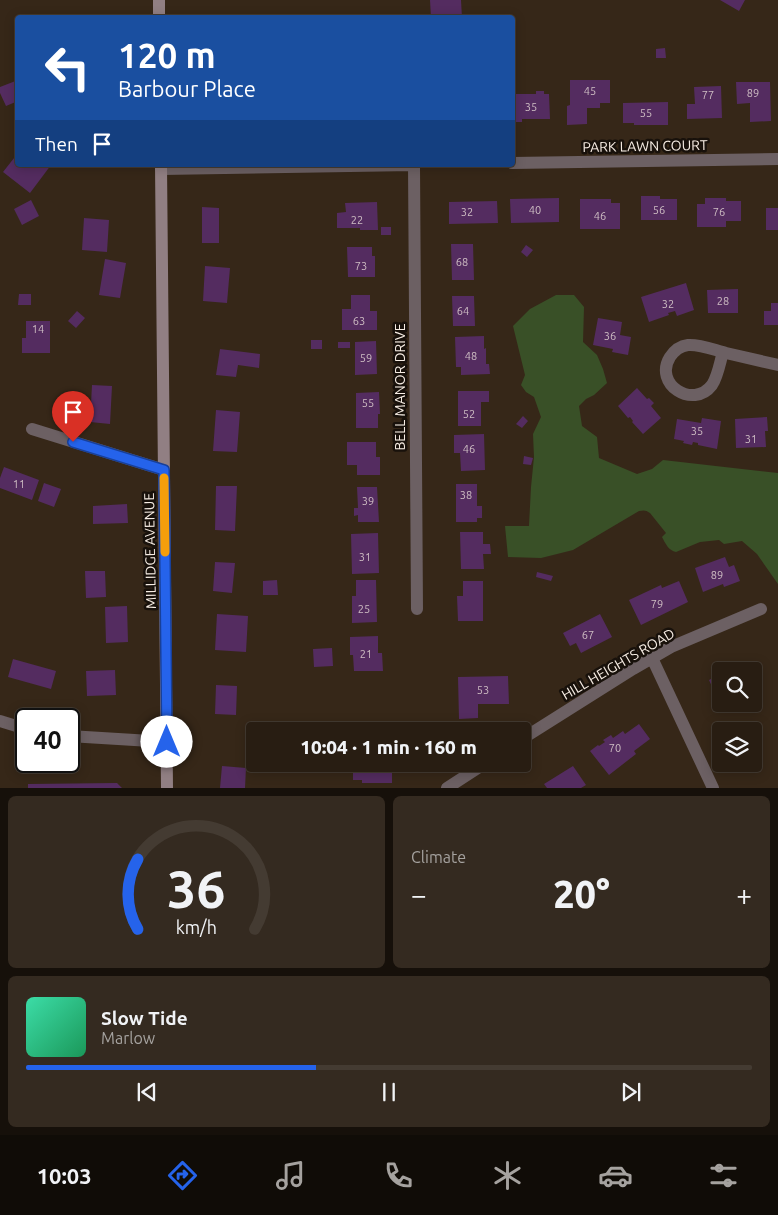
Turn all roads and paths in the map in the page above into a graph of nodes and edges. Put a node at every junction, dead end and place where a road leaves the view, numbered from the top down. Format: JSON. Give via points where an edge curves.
{"nodes":[{"id":1,"x":159,"y":0,"type":"edge"},
{"id":2,"x":159,"y":15,"type":"edge"},
{"id":3,"x":778,"y":159,"type":"edge"},
{"id":4,"x":515,"y":163,"type":"edge"},
{"id":5,"x":161,"y":167,"type":"edge"},
{"id":6,"x":413,"y":167,"type":"edge"},
{"id":7,"x":723,"y":352,"type":"junction"},
{"id":8,"x":778,"y":365,"type":"edge"},
{"id":9,"x":32,"y":429,"type":"dead end"},
{"id":10,"x":164,"y":470,"type":"junction"},
{"id":11,"x":417,"y":609,"type":"dead end"},
{"id":12,"x":760,"y":609,"type":"dead end"},
{"id":13,"x":652,"y":658,"type":"junction"},
{"id":14,"x":0,"y":721,"type":"edge"},
{"id":15,"x":15,"y":726,"type":"edge"},
{"id":16,"x":531,"y":733,"type":"edge"},
{"id":17,"x":80,"y":737,"type":"edge"},
{"id":18,"x":167,"y":742,"type":"junction"},
{"id":19,"x":472,"y":772,"type":"edge"},
{"id":20,"x":167,"y":788,"type":"edge"},
{"id":21,"x":447,"y":788,"type":"edge"},
{"id":22,"x":713,"y":788,"type":"edge"}],
"edges":[{"from":1,"to":2,"type":"street"},
{"from":3,"to":4,"type":"street","name":"PARK LAWN COURT"},
{"from":5,"to":10,"type":"street","name":"MILLIDGE AVENUE"},
{"from":6,"to":11,"type":"street","name":"BELL MANOR DRIVE"},
{"from":7,"to":7,"type":"street","via":[[713,383],[700,394],[684,394],[670,384],[666,368],[672,353],[679,348],[695,345]]},
{"from":7,"to":8,"type":"street"},
{"from":9,"to":10,"type":"street"},
{"from":10,"to":18,"type":"street","name":"MILLIDGE AVENUE"},
{"from":12,"to":13,"type":"street","name":"HILL HEIGHTS ROAD"},
{"from":13,"to":16,"type":"street","name":"HILL HEIGHTS ROAD"},
{"from":13,"to":22,"type":"street"},
{"from":14,"to":15,"type":"street"},
{"from":17,"to":18,"type":"street"},
{"from":18,"to":20,"type":"street","name":"MILLIDGE AVENUE"},
{"from":19,"to":21,"type":"street"}]}
